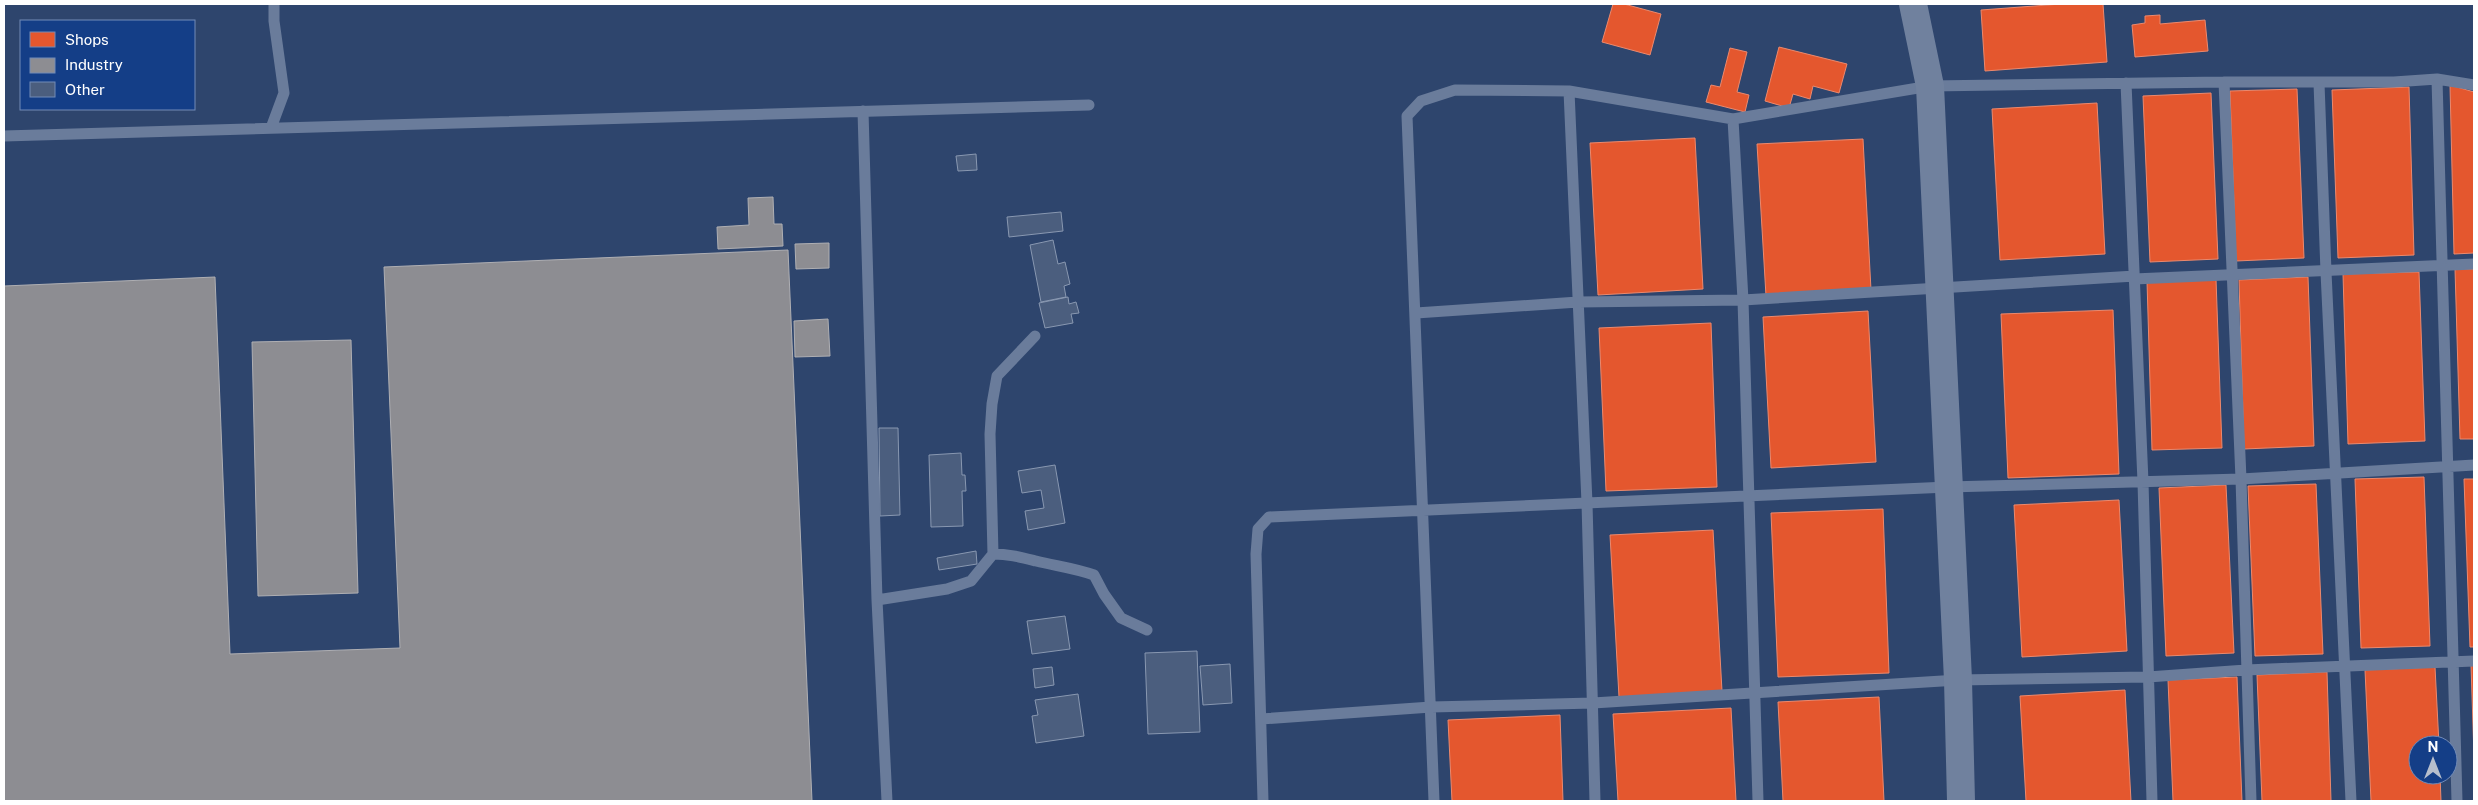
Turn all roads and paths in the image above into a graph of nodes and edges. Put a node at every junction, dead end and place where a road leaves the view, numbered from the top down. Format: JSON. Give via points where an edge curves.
{"nodes":[{"id":1,"x":274,"y":4,"type":"edge"},
{"id":2,"x":1913,"y":4,"type":"edge"},
{"id":3,"x":1935,"y":4,"type":"edge"},
{"id":4,"x":1921,"y":46,"type":"junction"},
{"id":5,"x":2437,"y":79,"type":"junction"},
{"id":6,"x":2224,"y":82,"type":"junction"},
{"id":7,"x":2126,"y":84,"type":"junction"},
{"id":8,"x":2319,"y":84,"type":"junction"},
{"id":9,"x":2474,"y":85,"type":"edge"},
{"id":10,"x":1930,"y":86,"type":"junction"},
{"id":11,"x":1569,"y":90,"type":"junction"},
{"id":12,"x":1089,"y":105,"type":"dead end"},
{"id":13,"x":863,"y":111,"type":"junction"},
{"id":14,"x":1733,"y":119,"type":"junction"},
{"id":15,"x":271,"y":128,"type":"junction"},
{"id":16,"x":4,"y":136,"type":"edge"},
{"id":17,"x":2443,"y":264,"type":"junction"},
{"id":18,"x":2474,"y":264,"type":"edge"},
{"id":19,"x":2326,"y":272,"type":"junction"},
{"id":20,"x":2231,"y":275,"type":"junction"},
{"id":21,"x":2135,"y":277,"type":"junction"},
{"id":22,"x":1939,"y":287,"type":"junction"},
{"id":23,"x":1743,"y":300,"type":"junction"},
{"id":24,"x":1578,"y":302,"type":"junction"},
{"id":25,"x":1416,"y":313,"type":"junction"},
{"id":26,"x":1035,"y":336,"type":"dead end"},
{"id":27,"x":2474,"y":465,"type":"edge"},
{"id":28,"x":2448,"y":466,"type":"junction"},
{"id":29,"x":2336,"y":472,"type":"junction"},
{"id":30,"x":2242,"y":479,"type":"junction"},
{"id":31,"x":2143,"y":482,"type":"junction"},
{"id":32,"x":1948,"y":487,"type":"junction"},
{"id":33,"x":1750,"y":496,"type":"junction"},
{"id":34,"x":1587,"y":503,"type":"junction"},
{"id":35,"x":1421,"y":510,"type":"junction"},
{"id":36,"x":993,"y":554,"type":"junction"},
{"id":37,"x":877,"y":600,"type":"junction"},
{"id":38,"x":1147,"y":630,"type":"dead end"},
{"id":39,"x":2474,"y":661,"type":"edge"},
{"id":40,"x":2453,"y":662,"type":"junction"},
{"id":41,"x":2346,"y":667,"type":"junction"},
{"id":42,"x":2246,"y":670,"type":"junction"},
{"id":43,"x":2148,"y":677,"type":"junction"},
{"id":44,"x":1958,"y":680,"type":"junction"},
{"id":45,"x":1754,"y":693,"type":"junction"},
{"id":46,"x":1592,"y":702,"type":"junction"},
{"id":47,"x":1431,"y":707,"type":"junction"},
{"id":48,"x":1261,"y":719,"type":"junction"},
{"id":49,"x":887,"y":801,"type":"edge"},
{"id":50,"x":1263,"y":801,"type":"edge"},
{"id":51,"x":1434,"y":801,"type":"edge"},
{"id":52,"x":1595,"y":801,"type":"edge"},
{"id":53,"x":1758,"y":801,"type":"edge"},
{"id":54,"x":1961,"y":801,"type":"edge"},
{"id":55,"x":2152,"y":801,"type":"edge"},
{"id":56,"x":2251,"y":801,"type":"edge"},
{"id":57,"x":2351,"y":801,"type":"edge"},
{"id":58,"x":2457,"y":801,"type":"edge"}],
"edges":[{"from":1,"to":15,"type":"lane","via":[[284,93]]},
{"from":2,"to":4,"type":"street"},
{"from":3,"to":4,"type":"street"},
{"from":4,"to":10,"type":"street"},
{"from":5,"to":8,"type":"lane"},
{"from":5,"to":9,"type":"lane"},
{"from":5,"to":17,"type":"lane"},
{"from":6,"to":7,"type":"lane"},
{"from":6,"to":8,"type":"lane"},
{"from":6,"to":20,"type":"lane"},
{"from":7,"to":10,"type":"lane"},
{"from":7,"to":21,"type":"lane"},
{"from":8,"to":19,"type":"lane"},
{"from":10,"to":14,"type":"lane"},
{"from":10,"to":22,"type":"street"},
{"from":11,"to":14,"type":"lane"},
{"from":11,"to":24,"type":"lane"},
{"from":11,"to":25,"type":"lane","via":[[1455,90],[1421,101],[1407,116]]},
{"from":12,"to":13,"type":"lane"},
{"from":13,"to":15,"type":"lane"},
{"from":13,"to":37,"type":"lane"},
{"from":14,"to":23,"type":"lane"},
{"from":15,"to":16,"type":"lane"},
{"from":17,"to":18,"type":"lane"},
{"from":17,"to":19,"type":"lane"},
{"from":17,"to":28,"type":"lane"},
{"from":19,"to":20,"type":"lane"},
{"from":19,"to":29,"type":"lane"},
{"from":20,"to":21,"type":"lane"},
{"from":20,"to":30,"type":"lane"},
{"from":21,"to":22,"type":"lane"},
{"from":21,"to":31,"type":"lane"},
{"from":22,"to":23,"type":"lane"},
{"from":22,"to":32,"type":"street"},
{"from":23,"to":24,"type":"lane"},
{"from":23,"to":33,"type":"lane"},
{"from":24,"to":25,"type":"lane"},
{"from":24,"to":34,"type":"lane"},
{"from":25,"to":35,"type":"lane"},
{"from":26,"to":36,"type":"lane","via":[[997,376],[990,434]]},
{"from":27,"to":28,"type":"lane"},
{"from":28,"to":29,"type":"lane"},
{"from":28,"to":40,"type":"lane"},
{"from":29,"to":30,"type":"lane"},
{"from":29,"to":41,"type":"lane"},
{"from":30,"to":31,"type":"lane"},
{"from":30,"to":42,"type":"lane"},
{"from":31,"to":32,"type":"lane"},
{"from":31,"to":43,"type":"lane"},
{"from":32,"to":33,"type":"lane"},
{"from":32,"to":44,"type":"street"},
{"from":33,"to":34,"type":"lane"},
{"from":33,"to":45,"type":"lane"},
{"from":34,"to":35,"type":"lane"},
{"from":34,"to":46,"type":"lane"},
{"from":35,"to":47,"type":"lane"},
{"from":35,"to":48,"type":"lane","via":[[1269,517],[1258,529]]},
{"from":36,"to":37,"type":"lane","via":[[971,581],[947,589]]},
{"from":36,"to":38,"type":"lane","via":[[1014,554],[1094,575],[1121,618]]},
{"from":37,"to":49,"type":"lane"},
{"from":39,"to":40,"type":"lane"},
{"from":40,"to":41,"type":"lane"},
{"from":40,"to":58,"type":"lane"},
{"from":41,"to":42,"type":"lane"},
{"from":41,"to":57,"type":"lane"},
{"from":42,"to":43,"type":"lane"},
{"from":42,"to":56,"type":"lane"},
{"from":43,"to":44,"type":"lane"},
{"from":43,"to":55,"type":"lane"},
{"from":44,"to":45,"type":"lane"},
{"from":44,"to":54,"type":"street"},
{"from":45,"to":46,"type":"lane"},
{"from":45,"to":53,"type":"lane"},
{"from":46,"to":47,"type":"lane"},
{"from":46,"to":52,"type":"lane"},
{"from":47,"to":48,"type":"lane"},
{"from":47,"to":51,"type":"lane"},
{"from":48,"to":50,"type":"lane"}]}
